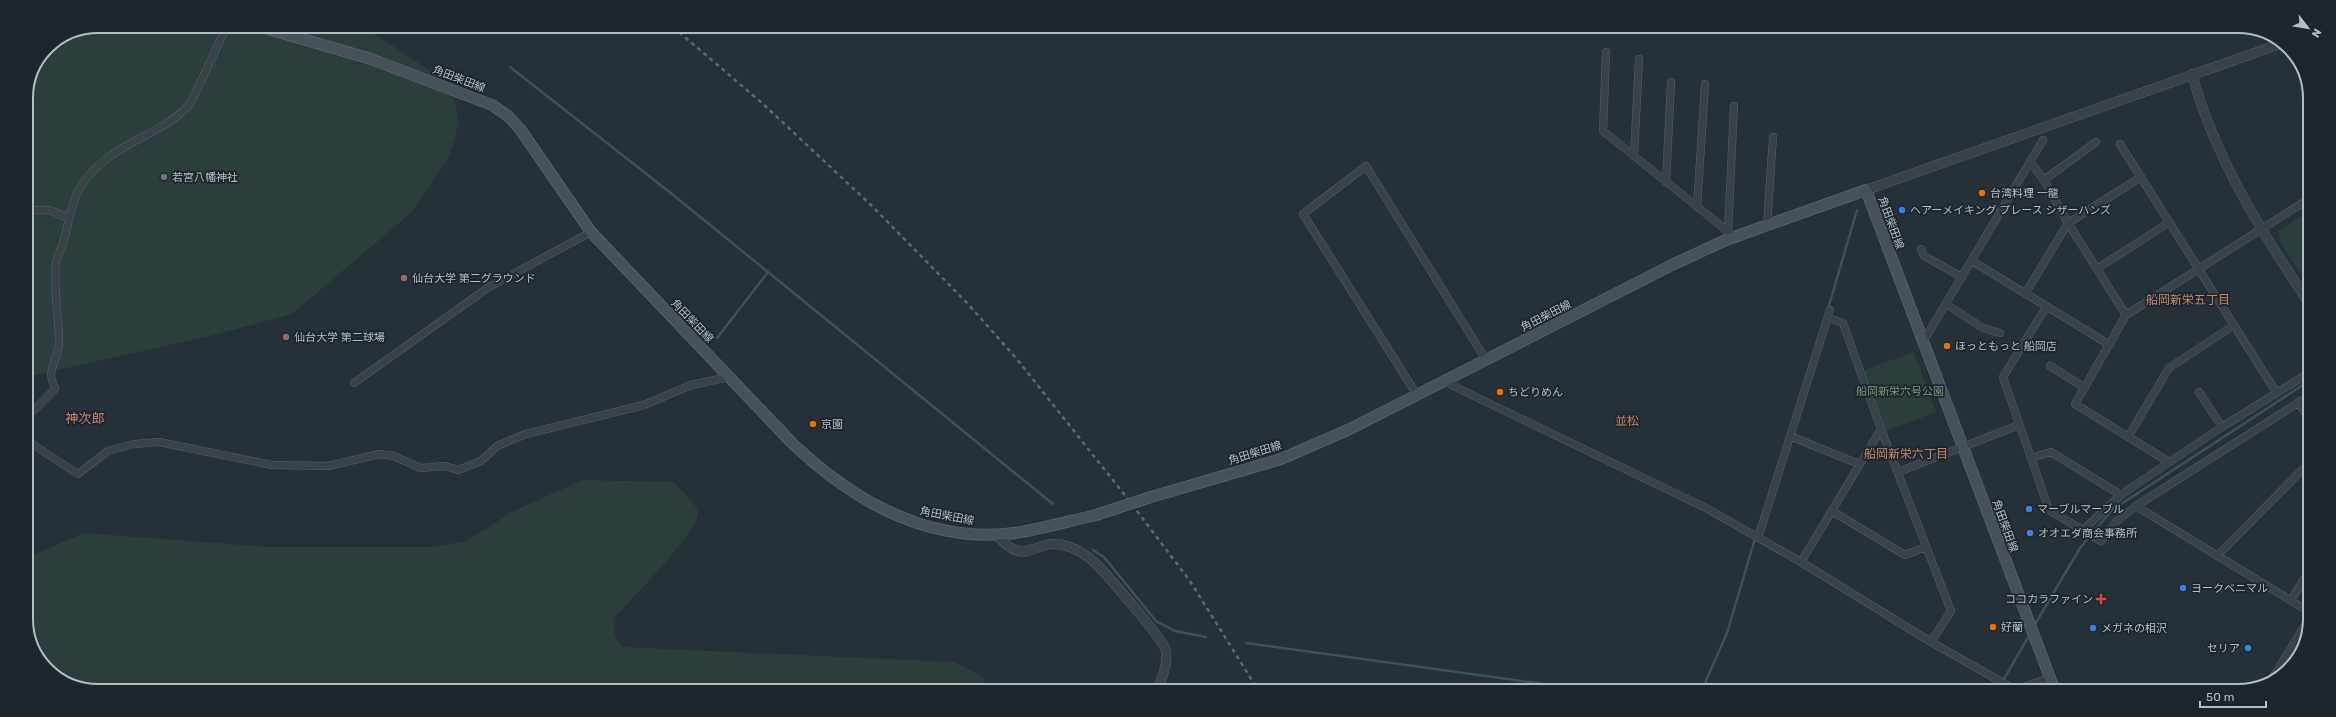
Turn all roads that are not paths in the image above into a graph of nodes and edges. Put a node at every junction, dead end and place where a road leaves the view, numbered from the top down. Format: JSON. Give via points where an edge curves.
{"nodes":[{"id":1,"x":224,"y":33,"type":"edge"},
{"id":2,"x":282,"y":33,"type":"edge"},
{"id":3,"x":2276,"y":45,"type":"edge"},
{"id":4,"x":1606,"y":52,"type":"dead end"},
{"id":5,"x":1639,"y":59,"type":"dead end"},
{"id":6,"x":2192,"y":74,"type":"junction"},
{"id":7,"x":1670,"y":82,"type":"dead end"},
{"id":8,"x":1705,"y":84,"type":"dead end"},
{"id":9,"x":1734,"y":106,"type":"dead end"},
{"id":10,"x":1773,"y":137,"type":"dead end"},
{"id":11,"x":2043,"y":140,"type":"dead end"},
{"id":12,"x":2096,"y":142,"type":"dead end"},
{"id":13,"x":2120,"y":144,"type":"dead end"},
{"id":14,"x":1634,"y":156,"type":"junction"},
{"id":15,"x":2031,"y":163,"type":"junction"},
{"id":16,"x":2141,"y":177,"type":"junction"},
{"id":17,"x":2044,"y":180,"type":"junction"},
{"id":18,"x":1666,"y":182,"type":"junction"},
{"id":19,"x":1866,"y":190,"type":"junction"},
{"id":20,"x":2303,"y":203,"type":"edge"},
{"id":21,"x":1697,"y":207,"type":"junction"},
{"id":22,"x":33,"y":210,"type":"edge"},
{"id":23,"x":68,"y":218,"type":"junction"},
{"id":24,"x":2170,"y":222,"type":"junction"},
{"id":25,"x":2068,"y":223,"type":"junction"},
{"id":26,"x":1767,"y":226,"type":"junction"},
{"id":27,"x":2263,"y":229,"type":"junction"},
{"id":28,"x":591,"y":232,"type":"junction"},
{"id":29,"x":1731,"y":234,"type":"junction"},
{"id":30,"x":1921,"y":249,"type":"dead end"},
{"id":31,"x":1972,"y":261,"type":"junction"},
{"id":32,"x":2098,"y":268,"type":"junction"},
{"id":33,"x":2200,"y":269,"type":"junction"},
{"id":34,"x":1962,"y":277,"type":"junction"},
{"id":35,"x":2303,"y":293,"type":"edge"},
{"id":36,"x":2025,"y":294,"type":"junction"},
{"id":37,"x":1946,"y":304,"type":"junction"},
{"id":38,"x":2046,"y":307,"type":"junction"},
{"id":39,"x":1830,"y":310,"type":"dead end"},
{"id":40,"x":2126,"y":315,"type":"junction"},
{"id":41,"x":1828,"y":318,"type":"junction"},
{"id":42,"x":2234,"y":325,"type":"junction"},
{"id":43,"x":2000,"y":333,"type":"dead end"},
{"id":44,"x":1923,"y":342,"type":"junction"},
{"id":45,"x":2110,"y":346,"type":"junction"},
{"id":46,"x":1486,"y":360,"type":"junction"},
{"id":47,"x":2050,"y":366,"type":"dead end"},
{"id":48,"x":2303,"y":376,"type":"edge"},
{"id":49,"x":730,"y":377,"type":"junction"},
{"id":50,"x":1443,"y":381,"type":"junction"},
{"id":51,"x":354,"y":383,"type":"dead end"},
{"id":52,"x":2085,"y":388,"type":"junction"},
{"id":53,"x":2199,"y":392,"type":"dead end"},
{"id":54,"x":2276,"y":392,"type":"junction"},
{"id":55,"x":1417,"y":395,"type":"junction"},
{"id":56,"x":2303,"y":399,"type":"edge"},
{"id":57,"x":2298,"y":402,"type":"junction"},
{"id":58,"x":2303,"y":410,"type":"edge"},
{"id":59,"x":33,"y":411,"type":"edge"},
{"id":60,"x":2019,"y":425,"type":"junction"},
{"id":61,"x":2222,"y":427,"type":"junction"},
{"id":62,"x":1881,"y":429,"type":"junction"},
{"id":63,"x":1792,"y":437,"type":"junction"},
{"id":64,"x":2128,"y":437,"type":"junction"},
{"id":65,"x":33,"y":445,"type":"edge"},
{"id":66,"x":1962,"y":446,"type":"junction"},
{"id":67,"x":2032,"y":458,"type":"junction"},
{"id":68,"x":2168,"y":462,"type":"junction"},
{"id":69,"x":1859,"y":464,"type":"junction"},
{"id":70,"x":2303,"y":469,"type":"edge"},
{"id":71,"x":1898,"y":472,"type":"junction"},
{"id":72,"x":2121,"y":495,"type":"junction"},
{"id":73,"x":2136,"y":506,"type":"junction"},
{"id":74,"x":1832,"y":511,"type":"junction"},
{"id":75,"x":2084,"y":531,"type":"junction"},
{"id":76,"x":996,"y":534,"type":"junction"},
{"id":77,"x":1755,"y":537,"type":"junction"},
{"id":78,"x":1926,"y":547,"type":"junction"},
{"id":79,"x":2217,"y":556,"type":"junction"},
{"id":80,"x":1801,"y":562,"type":"junction"},
{"id":81,"x":2303,"y":581,"type":"edge"},
{"id":82,"x":2291,"y":600,"type":"junction"},
{"id":83,"x":2303,"y":608,"type":"edge"},
{"id":84,"x":2302,"y":630,"type":"edge"},
{"id":85,"x":1931,"y":642,"type":"junction"},
{"id":86,"x":2276,"y":672,"type":"edge"},
{"id":87,"x":2049,"y":678,"type":"junction"},
{"id":88,"x":1159,"y":684,"type":"edge"},
{"id":89,"x":2003,"y":684,"type":"edge"},
{"id":90,"x":2031,"y":684,"type":"edge"},
{"id":91,"x":2052,"y":684,"type":"edge"}],
"edges":[{"from":1,"to":23,"type":"street","via":[[190,104],[167,125],[116,151],[102,162],[75,194]]},
{"from":2,"to":28,"type":"main road","name":"角田柴田線","via":[[371,59],[492,105],[508,116],[520,129]]},
{"from":3,"to":6,"type":"street"},
{"from":4,"to":14,"type":"street","via":[[1602,131]]},
{"from":5,"to":14,"type":"street"},
{"from":6,"to":19,"type":"street"},
{"from":6,"to":27,"type":"street","via":[[2227,164]]},
{"from":7,"to":18,"type":"street"},
{"from":8,"to":21,"type":"street"},
{"from":9,"to":29,"type":"street"},
{"from":10,"to":26,"type":"street"},
{"from":11,"to":15,"type":"street"},
{"from":12,"to":17,"type":"street"},
{"from":13,"to":16,"type":"street"},
{"from":14,"to":18,"type":"street"},
{"from":15,"to":17,"type":"street"},
{"from":15,"to":31,"type":"street"},
{"from":16,"to":24,"type":"street"},
{"from":16,"to":25,"type":"street"},
{"from":17,"to":25,"type":"street"},
{"from":18,"to":21,"type":"street"},
{"from":19,"to":26,"type":"main road","name":"角田柴田線"},
{"from":19,"to":44,"type":"main road","name":"角田柴田線"},
{"from":20,"to":27,"type":"street"},
{"from":21,"to":29,"type":"street"},
{"from":22,"to":23,"type":"street","via":[[50,210]]},
{"from":23,"to":59,"type":"street","via":[[64,241],[56,262],[59,346],[51,374],[55,389]]},
{"from":24,"to":32,"type":"street"},
{"from":24,"to":33,"type":"street"},
{"from":25,"to":32,"type":"street"},
{"from":25,"to":36,"type":"street"},
{"from":26,"to":29,"type":"main road","name":"角田柴田線"},
{"from":27,"to":33,"type":"street"},
{"from":27,"to":35,"type":"street"},
{"from":28,"to":49,"type":"main road","name":"角田柴田線"},
{"from":28,"to":51,"type":"street","via":[[490,286]]},
{"from":29,"to":46,"type":"main road","name":"角田柴田線"},
{"from":30,"to":34,"type":"street","via":[[1924,256]]},
{"from":31,"to":34,"type":"street"},
{"from":31,"to":36,"type":"street"},
{"from":32,"to":40,"type":"street"},
{"from":33,"to":40,"type":"street"},
{"from":33,"to":42,"type":"street"},
{"from":34,"to":37,"type":"street"},
{"from":36,"to":38,"type":"street"},
{"from":37,"to":43,"type":"street","via":[[1984,328]]},
{"from":37,"to":44,"type":"street"},
{"from":38,"to":45,"type":"street"},
{"from":38,"to":60,"type":"street","via":[[2003,377]]},
{"from":39,"to":41,"type":"street"},
{"from":40,"to":45,"type":"street"},
{"from":41,"to":62,"type":"street","via":[[1843,323]]},
{"from":41,"to":63,"type":"street"},
{"from":42,"to":54,"type":"street"},
{"from":42,"to":64,"type":"street","via":[[2169,368]]},
{"from":44,"to":66,"type":"main road","name":"角田柴田線"},
{"from":45,"to":52,"type":"street"},
{"from":46,"to":50,"type":"main road","name":"角田柴田線"},
{"from":46,"to":55,"type":"street","via":[[1366,166],[1303,214]]},
{"from":47,"to":52,"type":"street"},
{"from":48,"to":54,"type":"street"},
{"from":49,"to":65,"type":"street","via":[[691,385],[644,405],[526,434],[497,446],[481,461],[458,470],[445,466],[420,468],[394,456],[380,454],[324,467],[272,465],[159,442],[134,444],[108,451],[78,474]]},
{"from":49,"to":76,"type":"main road","name":"角田柴田線","via":[[767,419],[809,459],[867,502],[919,524],[969,534]]},
{"from":50,"to":55,"type":"main road","name":"角田柴田線"},
{"from":50,"to":77,"type":"street","via":[[1706,508]]},
{"from":52,"to":64,"type":"street","via":[[2074,404]]},
{"from":53,"to":61,"type":"street"},
{"from":54,"to":61,"type":"street"},
{"from":55,"to":76,"type":"main road","name":"角田柴田線","bridge":true,"via":[[1350,429],[1281,459],[1096,515],[1016,533]]},
{"from":56,"to":57,"type":"street"},
{"from":57,"to":58,"type":"street"},
{"from":57,"to":73,"type":"street"},
{"from":60,"to":66,"type":"street"},
{"from":60,"to":67,"type":"street"},
{"from":61,"to":68,"type":"street"},
{"from":62,"to":69,"type":"street"},
{"from":62,"to":71,"type":"street"},
{"from":63,"to":69,"type":"street"},
{"from":63,"to":77,"type":"street"},
{"from":64,"to":68,"type":"street"},
{"from":66,"to":71,"type":"street"},
{"from":66,"to":87,"type":"main road","name":"角田柴田線"},
{"from":67,"to":72,"type":"street","via":[[2051,452]]},
{"from":67,"to":75,"type":"street","via":[[2049,510]]},
{"from":68,"to":72,"type":"street"},
{"from":69,"to":74,"type":"street"},
{"from":70,"to":79,"type":"street"},
{"from":71,"to":78,"type":"street"},
{"from":72,"to":75,"type":"street"},
{"from":73,"to":75,"type":"street","via":[[2116,522],[2101,541]]},
{"from":73,"to":79,"type":"street"},
{"from":74,"to":78,"type":"street","via":[[1904,555]]},
{"from":74,"to":80,"type":"street"},
{"from":76,"to":88,"type":"street","via":[[1014,552],[1020,553],[1053,544],[1069,546],[1092,560],[1164,645],[1165,663]]},
{"from":77,"to":80,"type":"street"},
{"from":78,"to":85,"type":"street","via":[[1951,611]]},
{"from":79,"to":82,"type":"street"},
{"from":80,"to":85,"type":"street"},
{"from":81,"to":82,"type":"street"},
{"from":82,"to":83,"type":"street"},
{"from":84,"to":86,"type":"street"},
{"from":85,"to":89,"type":"street"},
{"from":87,"to":90,"type":"street"},
{"from":87,"to":91,"type":"main road","name":"角田柴田線"}]}
